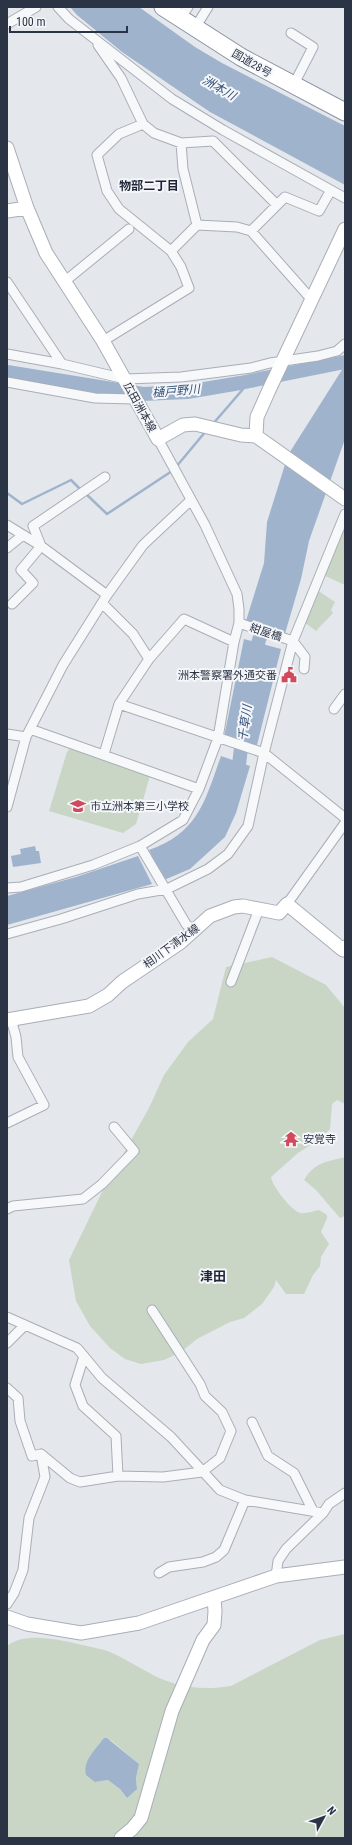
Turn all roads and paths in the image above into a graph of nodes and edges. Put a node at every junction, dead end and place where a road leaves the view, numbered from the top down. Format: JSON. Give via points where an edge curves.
{"nodes":[{"id":1,"x":36,"y":7,"type":"edge"},
{"id":2,"x":58,"y":7,"type":"edge"},
{"id":3,"x":163,"y":7,"type":"edge"},
{"id":4,"x":208,"y":7,"type":"edge"},
{"id":5,"x":184,"y":13,"type":"edge"},
{"id":6,"x":7,"y":24,"type":"edge"},
{"id":7,"x":195,"y":28,"type":"junction"},
{"id":8,"x":291,"y":33,"type":"dead end"},
{"id":9,"x":93,"y":38,"type":"junction"},
{"id":10,"x":293,"y":86,"type":"junction"},
{"id":11,"x":345,"y":112,"type":"edge"},
{"id":12,"x":144,"y":124,"type":"junction"},
{"id":13,"x":181,"y":143,"type":"junction"},
{"id":14,"x":7,"y":148,"type":"edge"},
{"id":15,"x":330,"y":190,"type":"junction"},
{"id":16,"x":345,"y":198,"type":"edge"},
{"id":17,"x":277,"y":205,"type":"junction"},
{"id":18,"x":27,"y":208,"type":"junction"},
{"id":19,"x":7,"y":211,"type":"edge"},
{"id":20,"x":197,"y":225,"type":"junction"},
{"id":21,"x":129,"y":229,"type":"dead end"},
{"id":22,"x":345,"y":229,"type":"edge"},
{"id":23,"x":251,"y":231,"type":"junction"},
{"id":24,"x":171,"y":251,"type":"junction"},
{"id":25,"x":7,"y":282,"type":"edge"},
{"id":26,"x":64,"y":282,"type":"junction"},
{"id":27,"x":312,"y":300,"type":"junction"},
{"id":28,"x":102,"y":341,"type":"junction"},
{"id":29,"x":345,"y":344,"type":"edge"},
{"id":30,"x":7,"y":354,"type":"edge"},
{"id":31,"x":283,"y":361,"type":"junction"},
{"id":32,"x":62,"y":364,"type":"junction"},
{"id":33,"x":124,"y":379,"type":"junction"},
{"id":34,"x":7,"y":382,"type":"edge"},
{"id":35,"x":134,"y":399,"type":"junction"},
{"id":36,"x":256,"y":436,"type":"junction"},
{"id":37,"x":158,"y":439,"type":"junction"},
{"id":38,"x":105,"y":477,"type":"dead end"},
{"id":39,"x":191,"y":500,"type":"junction"},
{"id":40,"x":345,"y":500,"type":"edge"},
{"id":41,"x":345,"y":514,"type":"edge"},
{"id":42,"x":7,"y":525,"type":"edge"},
{"id":43,"x":23,"y":535,"type":"junction"},
{"id":44,"x":41,"y":546,"type":"junction"},
{"id":45,"x":7,"y":548,"type":"edge"},
{"id":46,"x":104,"y":599,"type":"junction"},
{"id":47,"x":12,"y":604,"type":"dead end"},
{"id":48,"x":239,"y":623,"type":"junction"},
{"id":49,"x":293,"y":641,"type":"junction"},
{"id":50,"x":234,"y":642,"type":"junction"},
{"id":51,"x":149,"y":659,"type":"junction"},
{"id":52,"x":304,"y":669,"type":"dead end"},
{"id":53,"x":345,"y":694,"type":"edge"},
{"id":54,"x":119,"y":704,"type":"junction"},
{"id":55,"x":334,"y":709,"type":"dead end"},
{"id":56,"x":28,"y":733,"type":"junction"},
{"id":57,"x":7,"y":734,"type":"edge"},
{"id":58,"x":218,"y":738,"type":"junction"},
{"id":59,"x":264,"y":753,"type":"junction"},
{"id":60,"x":104,"y":754,"type":"junction"},
{"id":61,"x":199,"y":789,"type":"junction"},
{"id":62,"x":7,"y":807,"type":"edge"},
{"id":63,"x":345,"y":818,"type":"edge"},
{"id":64,"x":345,"y":823,"type":"edge"},
{"id":65,"x":140,"y":846,"type":"junction"},
{"id":66,"x":7,"y":888,"type":"edge"},
{"id":67,"x":167,"y":889,"type":"junction"},
{"id":68,"x":287,"y":904,"type":"junction"},
{"id":69,"x":259,"y":909,"type":"junction"},
{"id":70,"x":193,"y":931,"type":"junction"},
{"id":71,"x":7,"y":934,"type":"edge"},
{"id":72,"x":344,"y":949,"type":"edge"},
{"id":73,"x":231,"y":982,"type":"dead end"},
{"id":74,"x":9,"y":1020,"type":"edge"},
{"id":75,"x":7,"y":1123,"type":"edge"},
{"id":76,"x":114,"y":1127,"type":"dead end"},
{"id":77,"x":7,"y":1209,"type":"edge"},
{"id":78,"x":152,"y":1310,"type":"dead end"},
{"id":79,"x":7,"y":1317,"type":"edge"},
{"id":80,"x":25,"y":1325,"type":"junction"},
{"id":81,"x":7,"y":1343,"type":"edge"},
{"id":82,"x":84,"y":1356,"type":"junction"},
{"id":83,"x":7,"y":1388,"type":"edge"},
{"id":84,"x":252,"y":1422,"type":"dead end"},
{"id":85,"x":41,"y":1454,"type":"junction"},
{"id":86,"x":202,"y":1472,"type":"junction"},
{"id":87,"x":118,"y":1476,"type":"junction"},
{"id":88,"x":345,"y":1493,"type":"edge"},
{"id":89,"x":245,"y":1500,"type":"junction"},
{"id":90,"x":313,"y":1511,"type":"junction"},
{"id":91,"x":324,"y":1513,"type":"junction"},
{"id":92,"x":345,"y":1567,"type":"edge"},
{"id":93,"x":159,"y":1573,"type":"dead end"},
{"id":94,"x":276,"y":1576,"type":"junction"},
{"id":95,"x":214,"y":1598,"type":"junction"},
{"id":96,"x":7,"y":1604,"type":"edge"},
{"id":97,"x":7,"y":1617,"type":"edge"},
{"id":98,"x":121,"y":1838,"type":"edge"}],
"edges":[{"from":1,"to":6,"type":"street"},
{"from":2,"to":9,"type":"street"},
{"from":3,"to":5,"type":"highway","name":"国道28号"},
{"from":4,"to":7,"type":"street"},
{"from":5,"to":7,"type":"highway","name":"国道28号"},
{"from":7,"to":10,"type":"highway","name":"国道28号"},
{"from":8,"to":10,"type":"street","via":[[313,47]]},
{"from":9,"to":12,"type":"street","via":[[121,78]]},
{"from":9,"to":15,"type":"street","via":[[172,99]]},
{"from":10,"to":11,"type":"highway","name":"国道28号"},
{"from":12,"to":13,"type":"street","via":[[154,133]]},
{"from":12,"to":24,"type":"street","via":[[119,134],[97,155],[108,191],[119,209]]},
{"from":13,"to":17,"type":"street","via":[[213,141]]},
{"from":13,"to":20,"type":"street","via":[[183,169]]},
{"from":14,"to":18,"type":"main road","name":"広田洲本線"},
{"from":15,"to":16,"type":"street"},
{"from":15,"to":17,"type":"street","via":[[319,211],[285,197]]},
{"from":17,"to":23,"type":"street"},
{"from":18,"to":19,"type":"main road"},
{"from":18,"to":26,"type":"main road","name":"広田洲本線","via":[[46,253]]},
{"from":20,"to":23,"type":"street"},
{"from":20,"to":24,"type":"street"},
{"from":21,"to":26,"type":"street"},
{"from":22,"to":27,"type":"main road"},
{"from":23,"to":27,"type":"street"},
{"from":24,"to":28,"type":"street","via":[[189,288]]},
{"from":25,"to":32,"type":"street"},
{"from":26,"to":28,"type":"main road","name":"広田洲本線"},
{"from":27,"to":31,"type":"main road"},
{"from":28,"to":33,"type":"main road","name":"広田洲本線"},
{"from":29,"to":31,"type":"street","via":[[338,351]]},
{"from":30,"to":32,"type":"street"},
{"from":31,"to":33,"type":"street","via":[[181,377]]},
{"from":31,"to":36,"type":"main road","via":[[257,417]]},
{"from":32,"to":33,"type":"street"},
{"from":33,"to":35,"type":"main road","name":"広田洲本線"},
{"from":34,"to":35,"type":"street","via":[[95,398]]},
{"from":35,"to":37,"type":"main road","name":"広田洲本線"},
{"from":36,"to":37,"type":"main road","name":"広田洲本線","via":[[183,424]]},
{"from":36,"to":40,"type":"main road","name":"広田洲本線"},
{"from":37,"to":39,"type":"street"},
{"from":38,"to":44,"type":"street","via":[[33,526]]},
{"from":39,"to":46,"type":"street","via":[[143,545]]},
{"from":39,"to":48,"type":"street","via":[[237,594]]},
{"from":41,"to":49,"type":"street"},
{"from":42,"to":43,"type":"street"},
{"from":43,"to":44,"type":"street"},
{"from":43,"to":45,"type":"street"},
{"from":44,"to":46,"type":"street"},
{"from":44,"to":47,"type":"street","via":[[21,570],[33,583]]},
{"from":46,"to":51,"type":"street","via":[[133,634]]},
{"from":46,"to":56,"type":"street","via":[[63,665]]},
{"from":48,"to":49,"type":"street","name":"紺屋橋"},
{"from":48,"to":50,"type":"street"},
{"from":49,"to":52,"type":"street","via":[[305,657]]},
{"from":49,"to":59,"type":"street"},
{"from":50,"to":51,"type":"street","via":[[184,619]]},
{"from":50,"to":58,"type":"street"},
{"from":51,"to":54,"type":"street"},
{"from":53,"to":55,"type":"street"},
{"from":54,"to":58,"type":"street"},
{"from":54,"to":60,"type":"street"},
{"from":56,"to":57,"type":"street"},
{"from":56,"to":60,"type":"street"},
{"from":56,"to":62,"type":"street"},
{"from":58,"to":59,"type":"street"},
{"from":58,"to":61,"type":"street"},
{"from":59,"to":63,"type":"street"},
{"from":59,"to":67,"type":"street","via":[[248,826],[228,854],[208,869]]},
{"from":60,"to":61,"type":"street"},
{"from":61,"to":65,"type":"street","via":[[183,820]]},
{"from":64,"to":68,"type":"street"},
{"from":65,"to":66,"type":"street","via":[[93,865],[21,887]]},
{"from":65,"to":67,"type":"street"},
{"from":67,"to":70,"type":"street","via":[[186,924]]},
{"from":67,"to":71,"type":"street","via":[[138,894]]},
{"from":68,"to":69,"type":"main road","name":"相川下清水線","via":[[279,913]]},
{"from":68,"to":72,"type":"main road"},
{"from":69,"to":70,"type":"main road","name":"相川下清水線","via":[[234,907],[210,916]]},
{"from":69,"to":73,"type":"street"},
{"from":70,"to":74,"type":"main road","name":"相川下清水線","via":[[108,995],[89,1006]]},
{"from":74,"to":75,"type":"street","via":[[16,1037],[18,1057],[44,1105]]},
{"from":76,"to":77,"type":"street","via":[[134,1151],[85,1198],[12,1206]]},
{"from":78,"to":86,"type":"street","via":[[200,1384],[205,1396],[222,1412],[231,1431],[220,1458]]},
{"from":79,"to":80,"type":"street"},
{"from":80,"to":81,"type":"street"},
{"from":80,"to":82,"type":"street","via":[[77,1348]]},
{"from":82,"to":86,"type":"street","via":[[102,1378],[171,1437]]},
{"from":82,"to":87,"type":"street","via":[[75,1385],[83,1406],[116,1436]]},
{"from":83,"to":85,"type":"street","via":[[18,1398],[20,1421],[32,1456]]},
{"from":84,"to":90,"type":"street","via":[[268,1456],[294,1473]]},
{"from":85,"to":87,"type":"street","via":[[70,1478],[80,1482]]},
{"from":85,"to":96,"type":"street","via":[[45,1477],[29,1518],[22,1570]]},
{"from":86,"to":87,"type":"street","via":[[163,1477]]},
{"from":86,"to":89,"type":"street","via":[[220,1490]]},
{"from":88,"to":91,"type":"street","via":[[329,1504]]},
{"from":89,"to":90,"type":"street"},
{"from":89,"to":93,"type":"street","via":[[224,1550],[216,1557],[203,1562],[168,1567]]},
{"from":90,"to":91,"type":"street"},
{"from":91,"to":94,"type":"street","via":[[286,1549],[278,1561]]},
{"from":92,"to":94,"type":"main road"},
{"from":94,"to":95,"type":"main road"},
{"from":95,"to":97,"type":"main road","via":[[139,1623],[80,1633],[27,1624]]},
{"from":95,"to":98,"type":"main road","via":[[214,1625],[203,1640],[172,1711],[141,1818]]}]}
